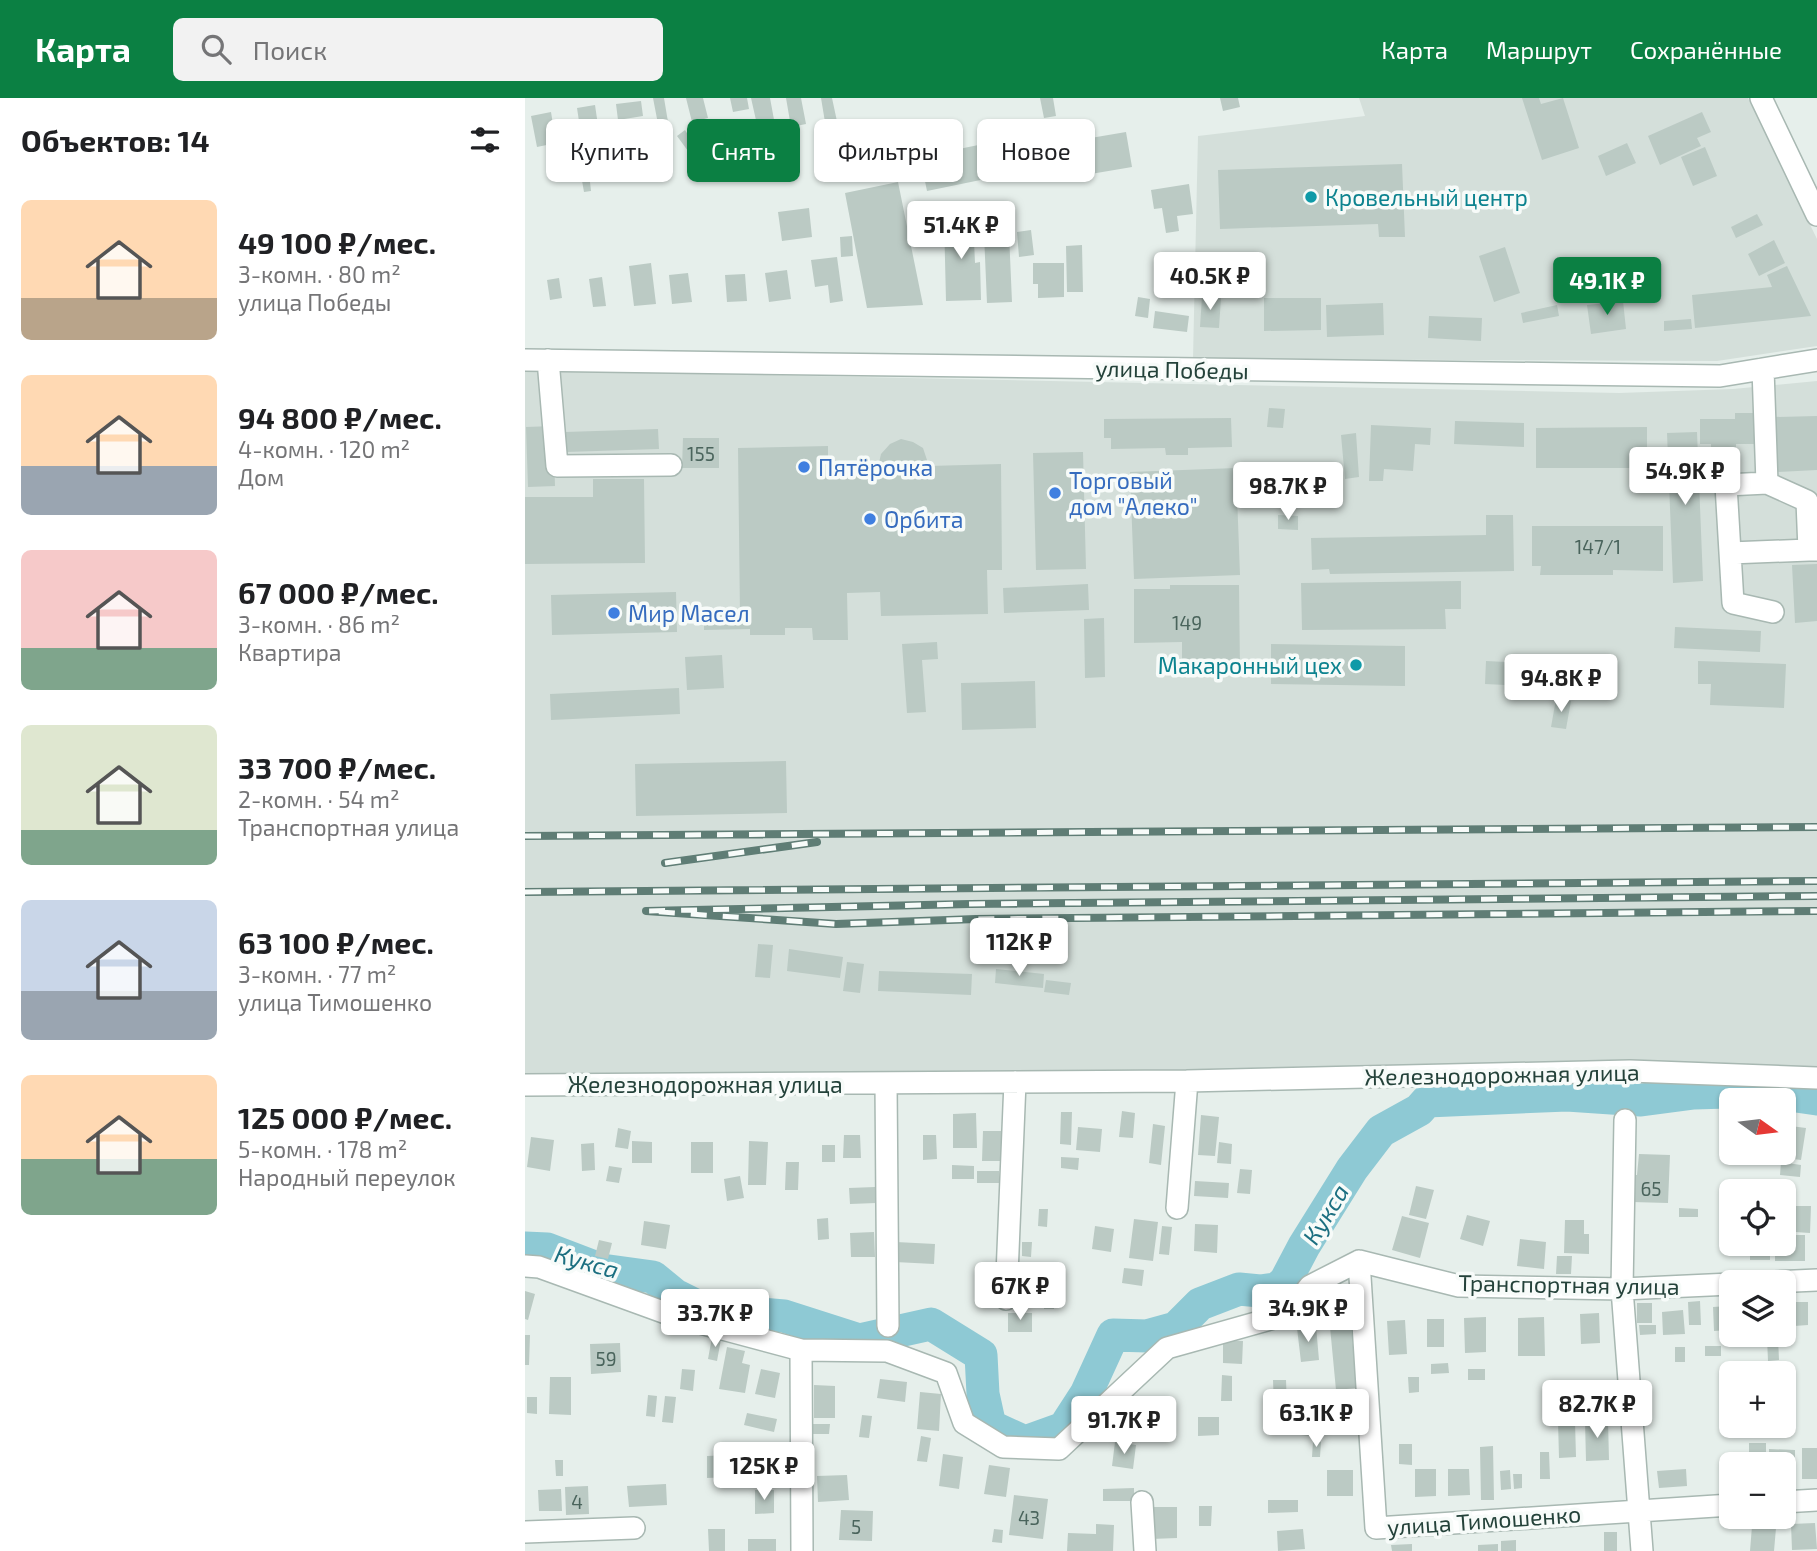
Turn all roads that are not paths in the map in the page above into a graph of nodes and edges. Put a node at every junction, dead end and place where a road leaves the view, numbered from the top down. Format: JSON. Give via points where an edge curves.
{"nodes":[{"id":1,"x":1762,"y":98,"type":"edge"},
{"id":2,"x":1817,"y":215,"type":"edge"},
{"id":3,"x":525,"y":360,"type":"edge"},
{"id":4,"x":548,"y":360,"type":"junction"},
{"id":5,"x":1817,"y":360,"type":"edge"},
{"id":6,"x":1763,"y":369,"type":"junction"},
{"id":7,"x":671,"y":465,"type":"dead end"},
{"id":8,"x":1767,"y":483,"type":"junction"},
{"id":9,"x":1813,"y":550,"type":"edge"},
{"id":10,"x":1730,"y":552,"type":"junction"},
{"id":11,"x":1773,"y":612,"type":"dead end"},
{"id":12,"x":1817,"y":1078,"type":"edge"},
{"id":13,"x":1187,"y":1081,"type":"junction"},
{"id":14,"x":1015,"y":1082,"type":"junction"},
{"id":15,"x":886,"y":1083,"type":"junction"},
{"id":16,"x":525,"y":1085,"type":"edge"},
{"id":17,"x":1625,"y":1120,"type":"dead end"},
{"id":18,"x":1177,"y":1208,"type":"dead end"},
{"id":19,"x":1359,"y":1261,"type":"junction"},
{"id":20,"x":525,"y":1266,"type":"edge"},
{"id":21,"x":1817,"y":1280,"type":"edge"},
{"id":22,"x":1796,"y":1281,"type":"edge"},
{"id":23,"x":1719,"y":1285,"type":"edge"},
{"id":24,"x":1622,"y":1289,"type":"junction"},
{"id":25,"x":1006,"y":1299,"type":"dead end"},
{"id":26,"x":888,"y":1326,"type":"dead end"},
{"id":27,"x":801,"y":1350,"type":"junction"},
{"id":28,"x":1817,"y":1500,"type":"edge"},
{"id":29,"x":1796,"y":1501,"type":"edge"},
{"id":30,"x":1142,"y":1502,"type":"dead end"},
{"id":31,"x":1719,"y":1506,"type":"edge"},
{"id":32,"x":1638,"y":1510,"type":"junction"},
{"id":33,"x":634,"y":1528,"type":"dead end"},
{"id":34,"x":525,"y":1532,"type":"edge"},
{"id":35,"x":552,"y":1541,"type":"edge"},
{"id":36,"x":802,"y":1551,"type":"edge"},
{"id":37,"x":1145,"y":1551,"type":"edge"},
{"id":38,"x":1642,"y":1551,"type":"edge"}],
"edges":[{"from":1,"to":2,"type":"street"},
{"from":3,"to":4,"type":"street","name":"улица Победы"},
{"from":4,"to":6,"type":"street","name":"улица Победы","via":[[1720,376]]},
{"from":4,"to":7,"type":"street","via":[[557,466]]},
{"from":5,"to":6,"type":"street","name":"улица Победы"},
{"from":6,"to":8,"type":"street"},
{"from":8,"to":9,"type":"street","via":[[1807,501]]},
{"from":8,"to":10,"type":"street","via":[[1727,485]]},
{"from":9,"to":10,"type":"street"},
{"from":10,"to":11,"type":"street","via":[[1733,603]]},
{"from":12,"to":13,"type":"street","name":"Железнодорожная улица"},
{"from":13,"to":14,"type":"street","name":"Железнодорожная улица"},
{"from":13,"to":18,"type":"street"},
{"from":14,"to":15,"type":"street","name":"Железнодорожная улица"},
{"from":14,"to":25,"type":"street"},
{"from":15,"to":16,"type":"street","name":"Железнодорожная улица"},
{"from":15,"to":26,"type":"street"},
{"from":17,"to":24,"type":"street"},
{"from":19,"to":24,"type":"street","name":"Транспортная улица","via":[[1459,1286]]},
{"from":19,"to":27,"type":"street","via":[[1310,1286],[1288,1314],[1167,1348],[1059,1449],[1003,1447],[964,1423],[946,1373],[887,1351]]},
{"from":19,"to":32,"type":"street","name":"улица Тимошенко","via":[[1376,1528]]},
{"from":20,"to":27,"type":"street","via":[[539,1267],[674,1316]]},
{"from":21,"to":22,"type":"street"},
{"from":23,"to":24,"type":"street","name":"Транспортная улица"},
{"from":24,"to":32,"type":"street"},
{"from":27,"to":36,"type":"street"},
{"from":28,"to":29,"type":"street"},
{"from":30,"to":37,"type":"street"},
{"from":31,"to":32,"type":"street","name":"улица Тимошенко"},
{"from":32,"to":38,"type":"street"},
{"from":33,"to":35,"type":"street"},
{"from":34,"to":35,"type":"street"}]}
